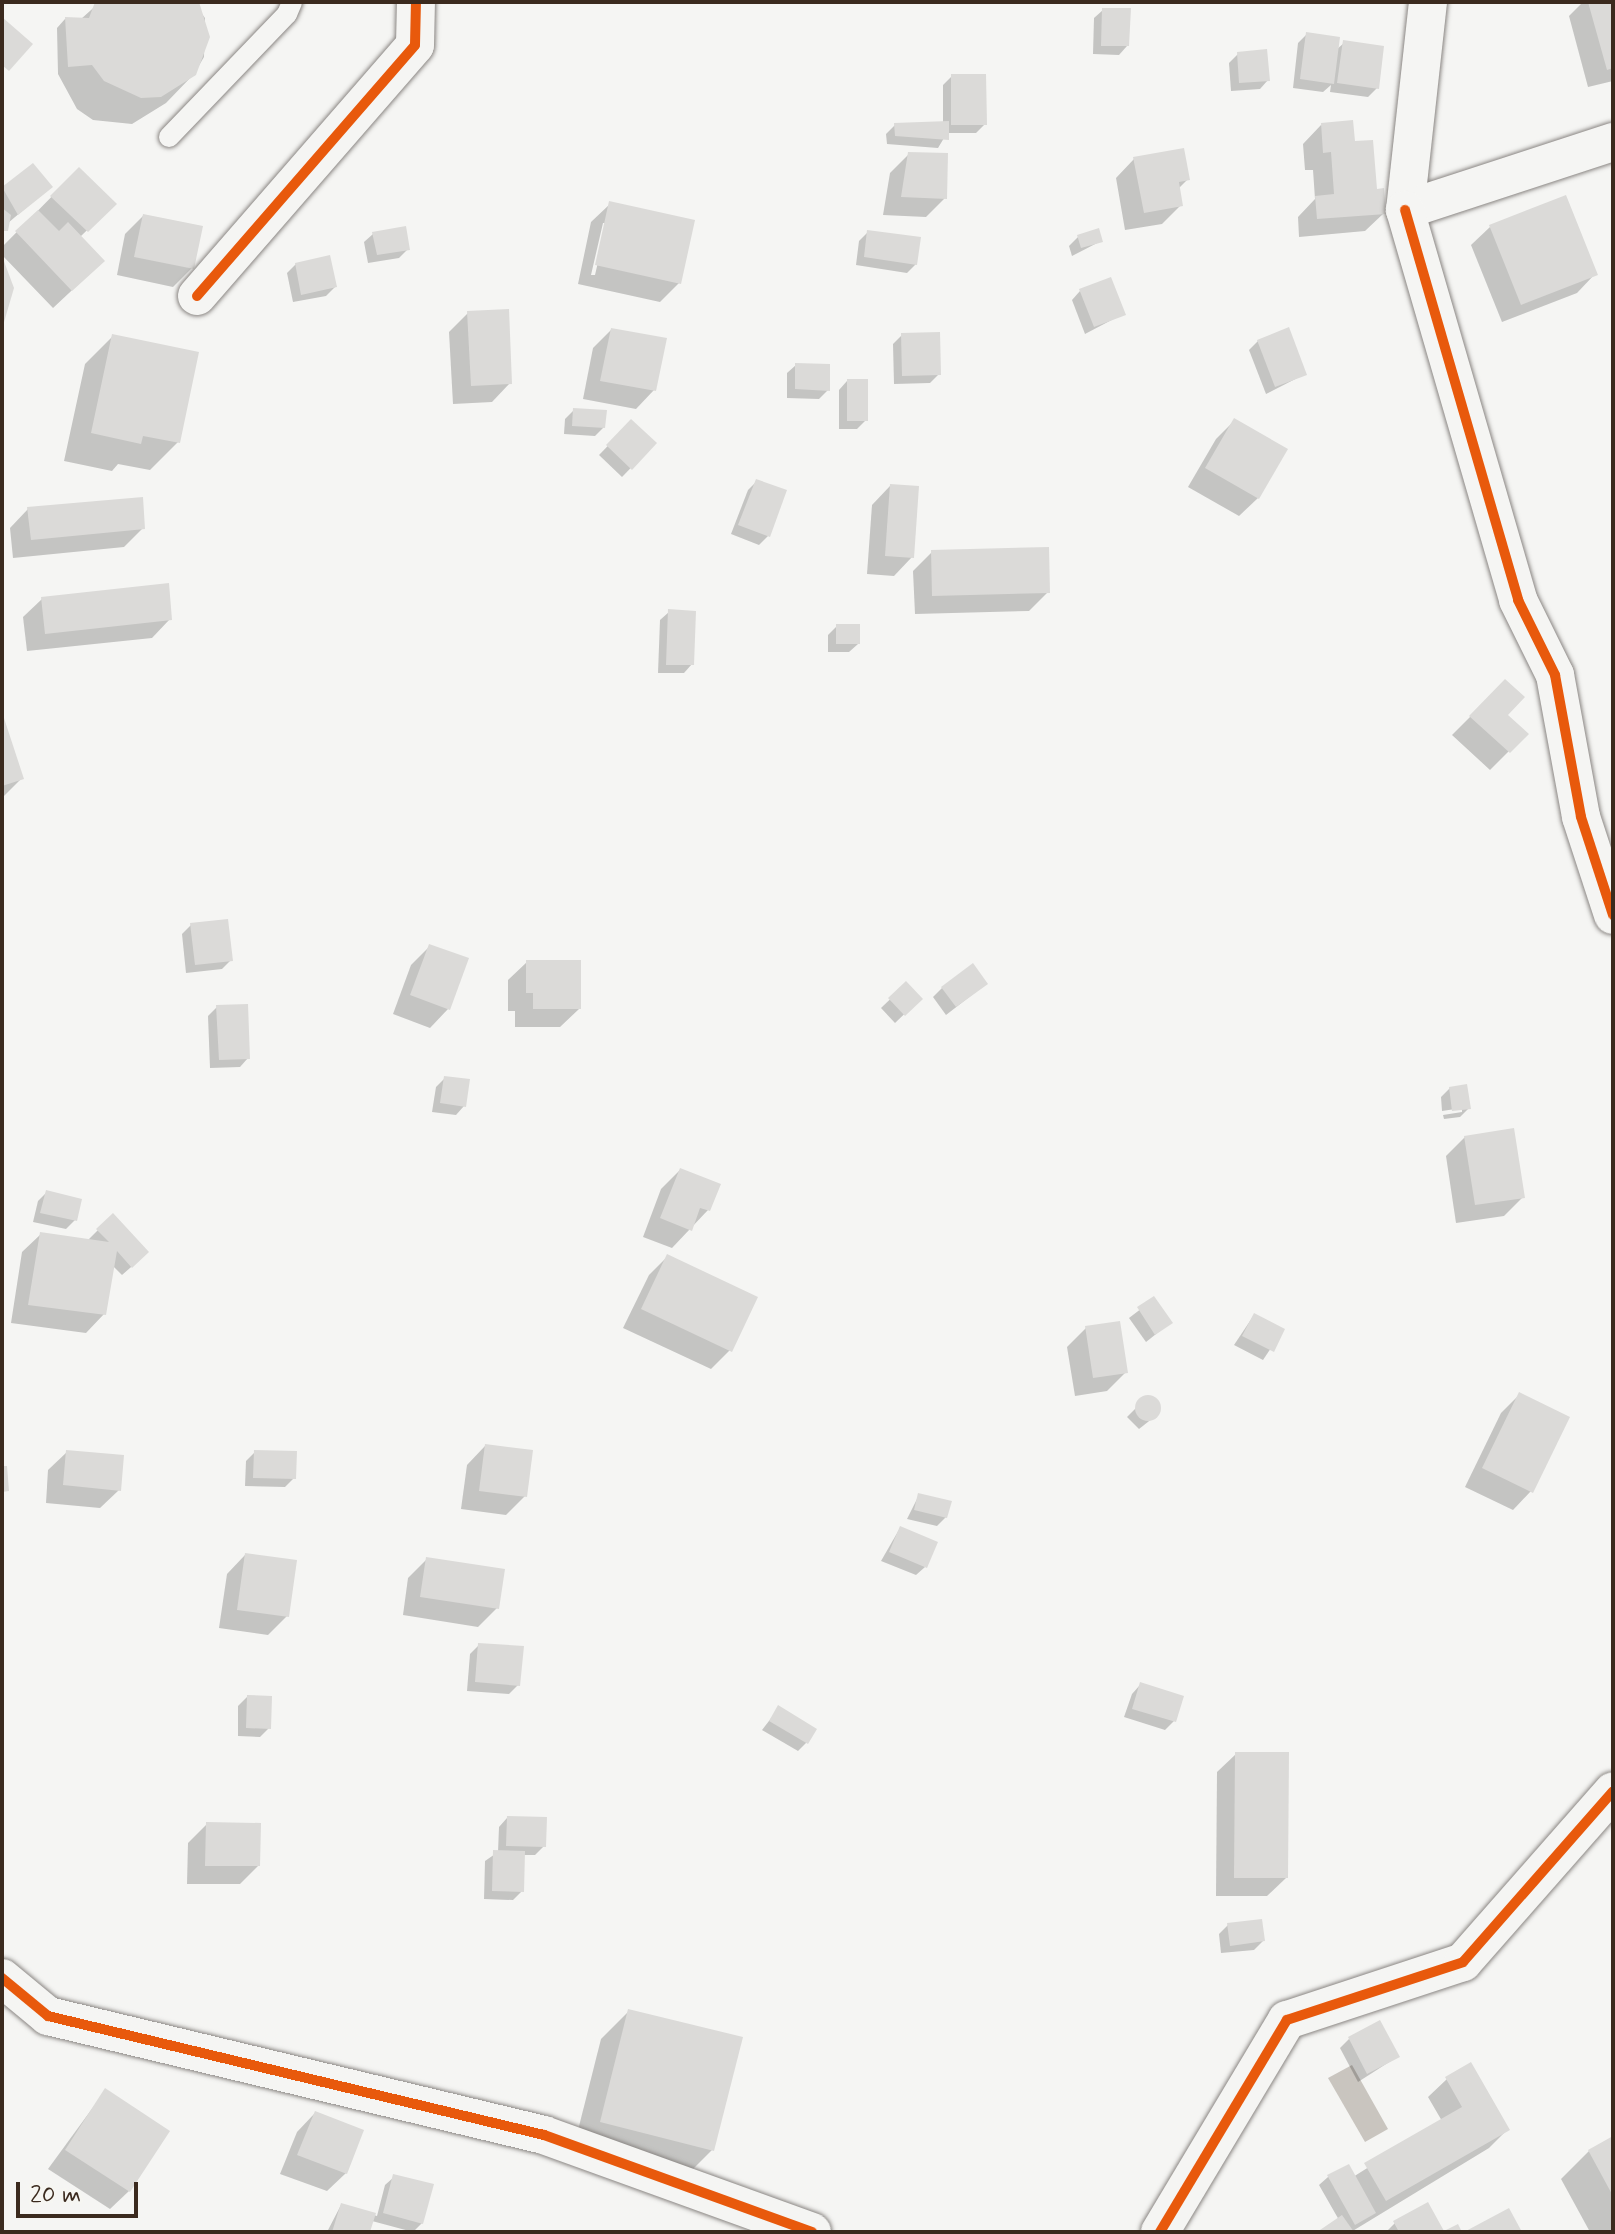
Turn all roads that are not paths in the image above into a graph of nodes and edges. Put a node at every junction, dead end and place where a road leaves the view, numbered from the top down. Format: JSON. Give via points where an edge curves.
{"nodes":[{"id":1,"x":292,"y":2,"type":"edge"},
{"id":2,"x":416,"y":2,"type":"edge"},
{"id":3,"x":1428,"y":2,"type":"edge"},
{"id":4,"x":169,"y":137,"type":"dead end"},
{"id":5,"x":1613,"y":142,"type":"edge"},
{"id":6,"x":1405,"y":210,"type":"junction"},
{"id":7,"x":197,"y":296,"type":"dead end"},
{"id":8,"x":1613,"y":915,"type":"edge"},
{"id":9,"x":1613,"y":1791,"type":"edge"},
{"id":10,"x":2,"y":1978,"type":"edge"},
{"id":11,"x":812,"y":2232,"type":"edge"},
{"id":12,"x":1160,"y":2232,"type":"edge"}],
"edges":[{"from":1,"to":4,"type":"lane","via":[[287,14]]},
{"from":2,"to":7,"type":"street","via":[[415,45]]},
{"from":3,"to":6,"type":"street"},
{"from":5,"to":6,"type":"street"},
{"from":6,"to":8,"type":"street","via":[[1518,600],[1555,675],[1581,817]]},
{"from":9,"to":12,"type":"street","via":[[1463,1962],[1287,2020]]},
{"from":10,"to":11,"type":"street","via":[[48,2016],[544,2135]]}]}
